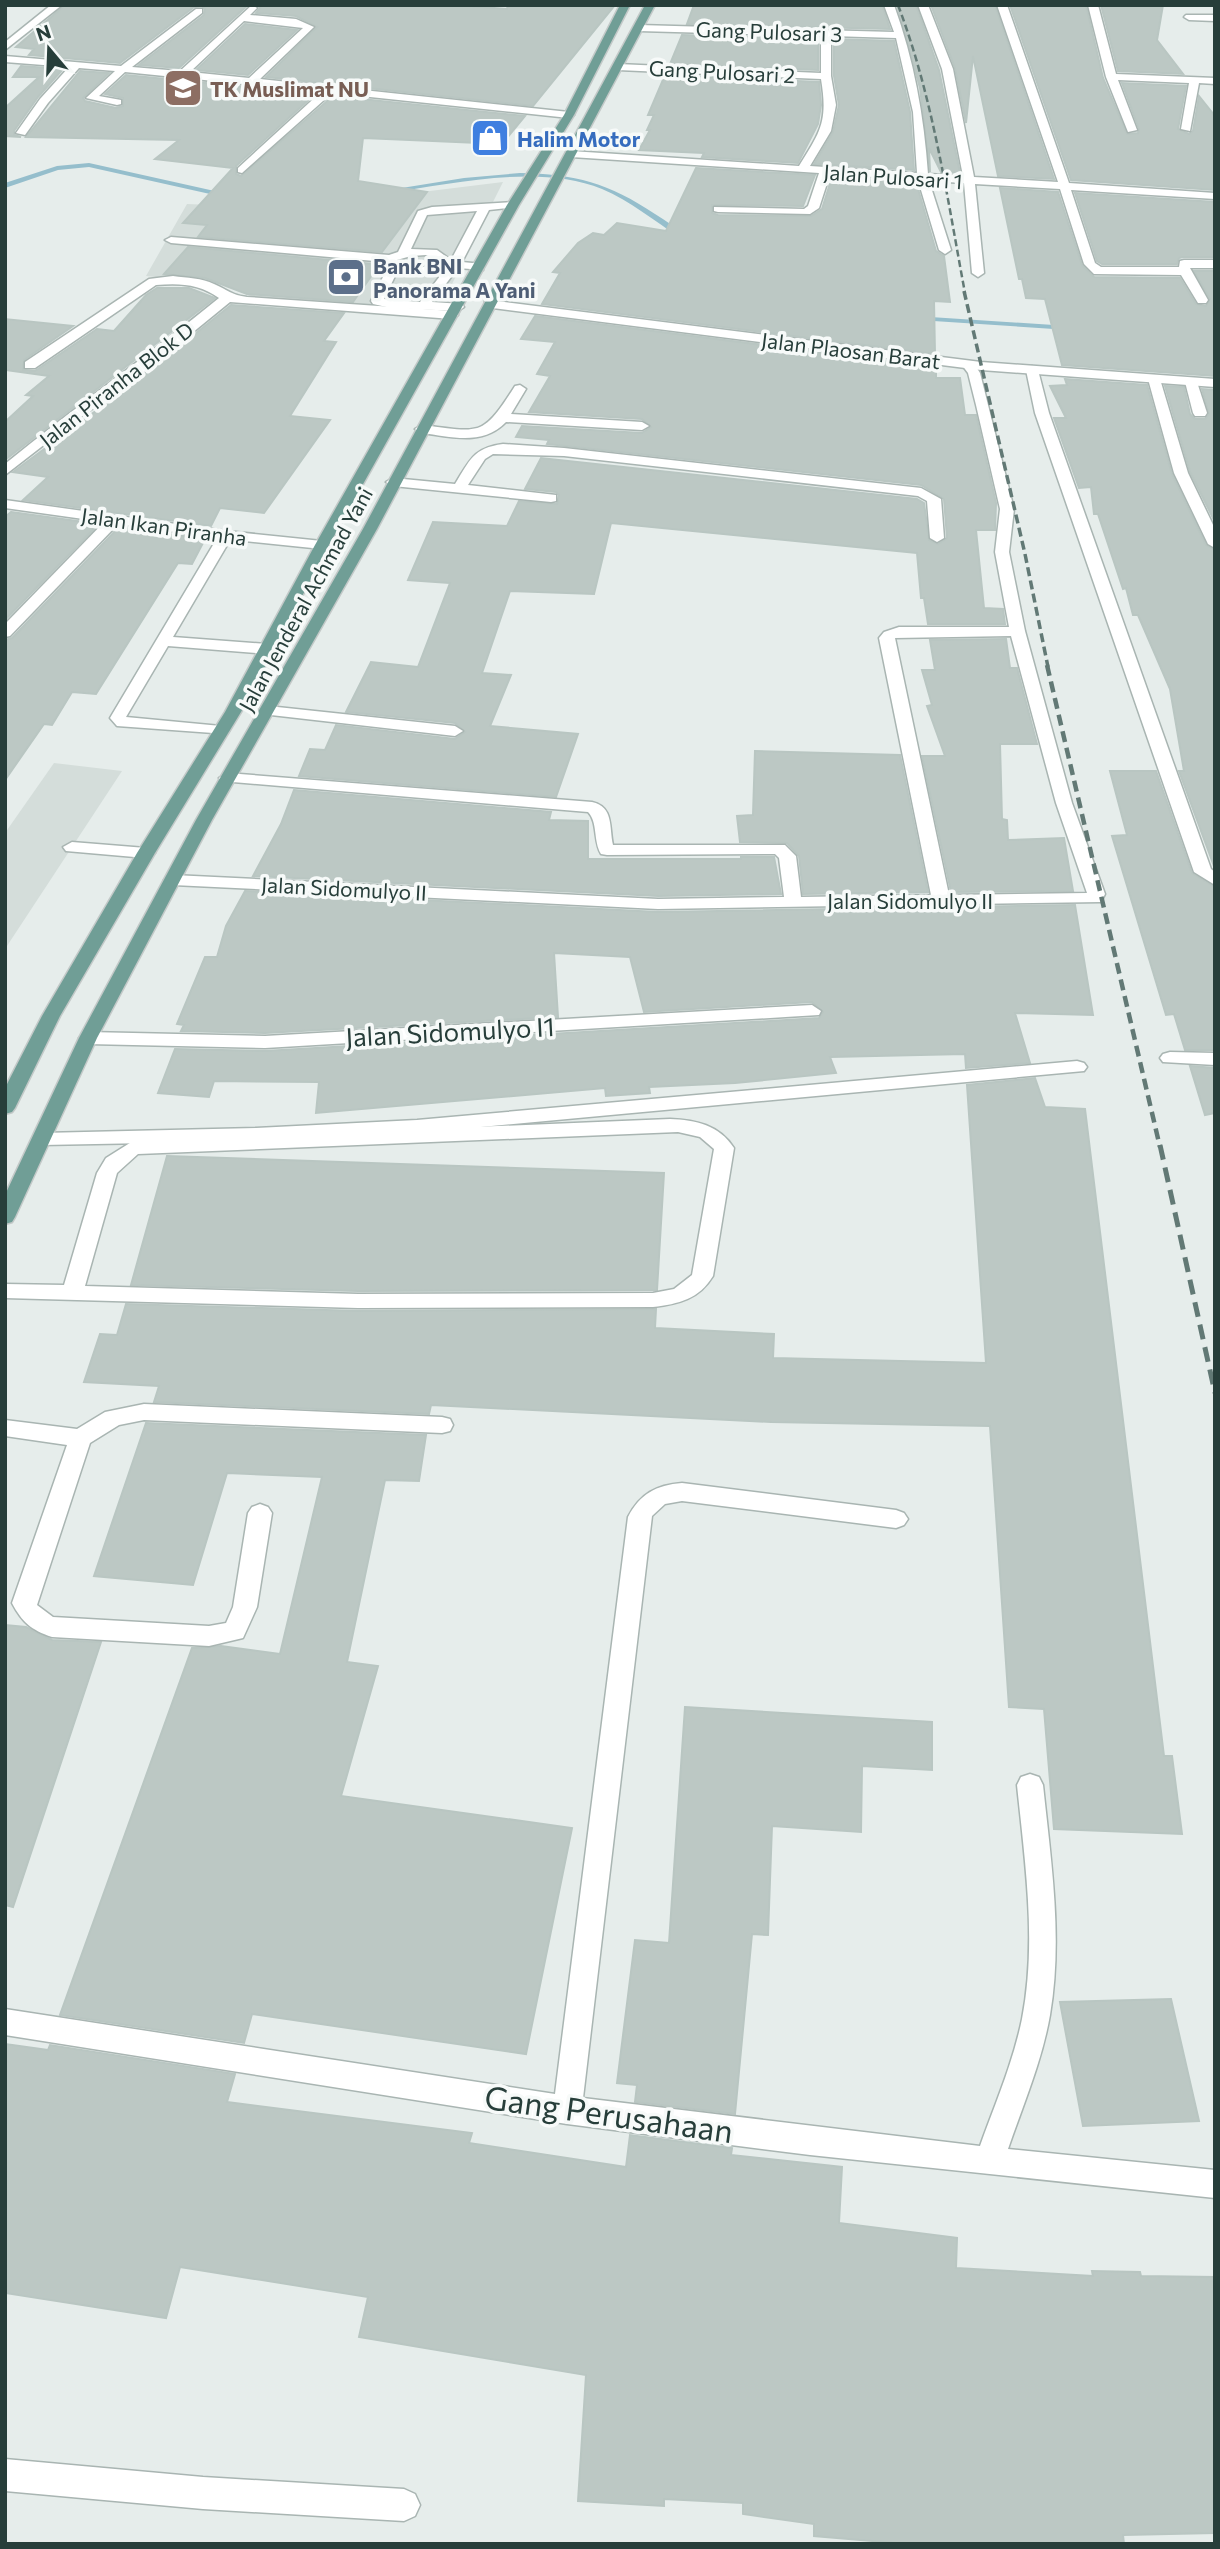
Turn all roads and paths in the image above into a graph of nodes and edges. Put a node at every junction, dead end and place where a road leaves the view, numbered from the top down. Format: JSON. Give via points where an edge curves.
{"nodes":[{"id":1,"x":57,"y":5,"type":"edge"},
{"id":2,"x":625,"y":5,"type":"edge"},
{"id":3,"x":650,"y":5,"type":"edge"},
{"id":4,"x":889,"y":5,"type":"edge"},
{"id":5,"x":923,"y":5,"type":"edge"},
{"id":6,"x":1002,"y":5,"type":"edge"},
{"id":7,"x":1093,"y":5,"type":"edge"},
{"id":8,"x":200,"y":11,"type":"dead end"},
{"id":9,"x":1189,"y":17,"type":"dead end"},
{"id":10,"x":1215,"y":18,"type":"edge"},
{"id":11,"x":639,"y":28,"type":"junction"},
{"id":12,"x":826,"y":33,"type":"junction"},
{"id":13,"x":900,"y":35,"type":"junction"},
{"id":14,"x":5,"y":47,"type":"edge"},
{"id":15,"x":5,"y":59,"type":"edge"},
{"id":16,"x":77,"y":65,"type":"junction"},
{"id":17,"x":618,"y":67,"type":"junction"},
{"id":18,"x":122,"y":69,"type":"junction"},
{"id":19,"x":182,"y":74,"type":"junction"},
{"id":20,"x":826,"y":76,"type":"junction"},
{"id":21,"x":1111,"y":78,"type":"junction"},
{"id":22,"x":1195,"y":80,"type":"junction"},
{"id":23,"x":1215,"y":81,"type":"edge"},
{"id":24,"x":251,"y":82,"type":"junction"},
{"id":25,"x":328,"y":91,"type":"junction"},
{"id":26,"x":117,"y":102,"type":"dead end"},
{"id":27,"x":569,"y":115,"type":"junction"},
{"id":28,"x":1186,"y":129,"type":"dead end"},
{"id":29,"x":1132,"y":130,"type":"dead end"},
{"id":30,"x":21,"y":133,"type":"dead end"},
{"id":31,"x":280,"y":134,"type":"junction"},
{"id":32,"x":293,"y":135,"type":"dead end"},
{"id":33,"x":571,"y":154,"type":"junction"},
{"id":34,"x":242,"y":170,"type":"dead end"},
{"id":35,"x":802,"y":170,"type":"junction"},
{"id":36,"x":825,"y":172,"type":"junction"},
{"id":37,"x":923,"y":178,"type":"junction"},
{"id":38,"x":971,"y":181,"type":"junction"},
{"id":39,"x":1063,"y":187,"type":"junction"},
{"id":40,"x":1215,"y":196,"type":"edge"},
{"id":41,"x":513,"y":205,"type":"junction"},
{"id":42,"x":485,"y":206,"type":"junction"},
{"id":43,"x":718,"y":209,"type":"dead end"},
{"id":44,"x":171,"y":240,"type":"dead end"},
{"id":45,"x":945,"y":250,"type":"dead end"},
{"id":46,"x":403,"y":253,"type":"junction"},
{"id":47,"x":392,"y":263,"type":"junction"},
{"id":48,"x":449,"y":264,"type":"junction"},
{"id":49,"x":1215,"y":264,"type":"edge"},
{"id":50,"x":479,"y":267,"type":"junction"},
{"id":51,"x":1185,"y":271,"type":"junction"},
{"id":52,"x":978,"y":273,"type":"dead end"},
{"id":53,"x":227,"y":298,"type":"junction"},
{"id":54,"x":1202,"y":300,"type":"dead end"},
{"id":55,"x":424,"y":304,"type":"junction"},
{"id":56,"x":489,"y":304,"type":"junction"},
{"id":57,"x":455,"y":311,"type":"junction"},
{"id":58,"x":30,"y":365,"type":"dead end"},
{"id":59,"x":968,"y":365,"type":"junction"},
{"id":60,"x":1032,"y":370,"type":"junction"},
{"id":61,"x":1154,"y":379,"type":"junction"},
{"id":62,"x":1191,"y":382,"type":"junction"},
{"id":63,"x":1215,"y":383,"type":"edge"},
{"id":64,"x":520,"y":389,"type":"dead end"},
{"id":65,"x":1200,"y":413,"type":"dead end"},
{"id":66,"x":505,"y":418,"type":"junction"},
{"id":67,"x":642,"y":426,"type":"dead end"},
{"id":68,"x":422,"y":429,"type":"junction"},
{"id":69,"x":5,"y":471,"type":"edge"},
{"id":70,"x":393,"y":482,"type":"junction"},
{"id":71,"x":459,"y":489,"type":"junction"},
{"id":72,"x":551,"y":498,"type":"dead end"},
{"id":73,"x":5,"y":504,"type":"edge"},
{"id":74,"x":114,"y":520,"type":"junction"},
{"id":75,"x":226,"y":535,"type":"junction"},
{"id":76,"x":937,"y":538,"type":"dead end"},
{"id":77,"x":1215,"y":544,"type":"edge"},
{"id":78,"x":322,"y":545,"type":"junction"},
{"id":79,"x":1017,"y":631,"type":"junction"},
{"id":80,"x":5,"y":634,"type":"edge"},
{"id":81,"x":163,"y":641,"type":"junction"},
{"id":82,"x":267,"y":649,"type":"junction"},
{"id":83,"x":268,"y":711,"type":"junction"},
{"id":84,"x":222,"y":731,"type":"junction"},
{"id":85,"x":455,"y":731,"type":"dead end"},
{"id":86,"x":227,"y":778,"type":"junction"},
{"id":87,"x":76,"y":847,"type":"dead end"},
{"id":88,"x":146,"y":853,"type":"junction"},
{"id":89,"x":173,"y":880,"type":"junction"},
{"id":90,"x":1215,"y":880,"type":"edge"},
{"id":91,"x":793,"y":900,"type":"junction"},
{"id":92,"x":941,"y":900,"type":"junction"},
{"id":93,"x":812,"y":1011,"type":"dead end"},
{"id":94,"x":88,"y":1038,"type":"junction"},
{"id":95,"x":1170,"y":1058,"type":"dead end"},
{"id":96,"x":1215,"y":1059,"type":"edge"},
{"id":97,"x":1077,"y":1067,"type":"dead end"},
{"id":98,"x":5,"y":1108,"type":"edge"},
{"id":99,"x":42,"y":1139,"type":"junction"},
{"id":100,"x":5,"y":1217,"type":"edge"},
{"id":101,"x":5,"y":1291,"type":"edge"},
{"id":102,"x":72,"y":1293,"type":"junction"},
{"id":103,"x":442,"y":1425,"type":"dead end"},
{"id":104,"x":5,"y":1428,"type":"edge"},
{"id":105,"x":80,"y":1438,"type":"junction"},
{"id":106,"x":260,"y":1513,"type":"dead end"},
{"id":107,"x":896,"y":1519,"type":"dead end"},
{"id":108,"x":15,"y":1603,"type":"edge"},
{"id":109,"x":1030,"y":1785,"type":"dead end"},
{"id":110,"x":5,"y":2022,"type":"edge"},
{"id":111,"x":567,"y":2110,"type":"junction"},
{"id":112,"x":989,"y":2161,"type":"junction"},
{"id":113,"x":1215,"y":2184,"type":"edge"},
{"id":114,"x":5,"y":2475,"type":"edge"},
{"id":115,"x":404,"y":2505,"type":"dead end"}],
"edges":[{"from":1,"to":14,"type":"street"},
{"from":2,"to":27,"type":"main road","name":"Jalan Jenderal Achmad Yani"},
{"from":3,"to":11,"type":"main road","name":"Jalan Jenderal Achmad Yani"},
{"from":4,"to":13,"type":"street"},
{"from":5,"to":38,"type":"street","via":[[950,74]]},
{"from":6,"to":39,"type":"street"},
{"from":7,"to":21,"type":"street"},
{"from":8,"to":18,"type":"street"},
{"from":9,"to":10,"type":"street"},
{"from":11,"to":12,"type":"street","name":"Gang Pulosari 3"},
{"from":11,"to":17,"type":"main road","name":"Jalan Jenderal Achmad Yani"},
{"from":12,"to":13,"type":"street","name":"Gang Pulosari 3"},
{"from":12,"to":20,"type":"street"},
{"from":13,"to":37,"type":"street","via":[[918,112]]},
{"from":15,"to":16,"type":"street"},
{"from":16,"to":18,"type":"street"},
{"from":16,"to":30,"type":"street"},
{"from":17,"to":20,"type":"street","name":"Gang Pulosari 2"},
{"from":17,"to":33,"type":"main road","name":"Jalan Jenderal Achmad Yani"},
{"from":18,"to":19,"type":"street"},
{"from":18,"to":26,"type":"street","via":[[92,98]]},
{"from":19,"to":24,"type":"street"},
{"from":19,"to":24,"type":"street","via":[[249,13],[308,24]]},
{"from":20,"to":35,"type":"street","via":[[831,105],[826,131]]},
{"from":21,"to":22,"type":"street"},
{"from":21,"to":29,"type":"street"},
{"from":22,"to":23,"type":"street"},
{"from":22,"to":28,"type":"street"},
{"from":24,"to":25,"type":"street"},
{"from":25,"to":27,"type":"street"},
{"from":25,"to":31,"type":"street"},
{"from":27,"to":41,"type":"main road","name":"Jalan Jenderal Achmad Yani"},
{"from":31,"to":32,"type":"street"},
{"from":31,"to":34,"type":"street"},
{"from":33,"to":35,"type":"street","name":"Jalan Pulosari 1"},
{"from":33,"to":56,"type":"main road","name":"Jalan Jenderal Achmad Yani"},
{"from":35,"to":36,"type":"street","name":"Jalan Pulosari 1"},
{"from":36,"to":37,"type":"street","name":"Jalan Pulosari 1"},
{"from":36,"to":43,"type":"street","via":[[813,208],[806,212]]},
{"from":37,"to":38,"type":"street","name":"Jalan Pulosari 1"},
{"from":37,"to":45,"type":"street"},
{"from":38,"to":39,"type":"street","name":"Jalan Pulosari 1"},
{"from":38,"to":52,"type":"street"},
{"from":39,"to":40,"type":"street","name":"Jalan Pulosari 1"},
{"from":39,"to":51,"type":"street","via":[[1090,264],[1098,271]]},
{"from":41,"to":42,"type":"street"},
{"from":41,"to":50,"type":"main road","name":"Jalan Jenderal Achmad Yani"},
{"from":42,"to":46,"type":"street","via":[[422,213]]},
{"from":42,"to":48,"type":"street"},
{"from":44,"to":47,"type":"street"},
{"from":46,"to":47,"type":"street"},
{"from":46,"to":48,"type":"street","via":[[424,251],[440,255]]},
{"from":47,"to":48,"type":"street","via":[[410,272]]},
{"from":47,"to":55,"type":"street","via":[[377,301]]},
{"from":48,"to":50,"type":"street"},
{"from":48,"to":55,"type":"street"},
{"from":49,"to":51,"type":"street","via":[[1184,264]]},
{"from":50,"to":57,"type":"main road","name":"Jalan Jenderal Achmad Yani"},
{"from":51,"to":54,"type":"street"},
{"from":53,"to":57,"type":"street","via":[[280,305]]},
{"from":53,"to":58,"type":"street","via":[[200,283],[153,282]]},
{"from":53,"to":69,"type":"street","name":"Jalan Piranha Blok D"},
{"from":55,"to":57,"type":"street"},
{"from":56,"to":59,"type":"street","name":"Jalan Plaosan Barat"},
{"from":56,"to":68,"type":"main road","name":"Jalan Jenderal Achmad Yani"},
{"from":57,"to":78,"type":"main road","name":"Jalan Jenderal Achmad Yani"},
{"from":59,"to":60,"type":"street","name":"Jalan Plaosan Barat"},
{"from":59,"to":79,"type":"street","name":"Jalan Sidomulyo II","via":[[984,405],[1007,509],[1002,552]]},
{"from":60,"to":61,"type":"street","name":"Jalan Plaosan Barat"},
{"from":60,"to":90,"type":"street","via":[[1042,413],[1156,742],[1203,872]]},
{"from":61,"to":62,"type":"street","name":"Jalan Plaosan Barat"},
{"from":61,"to":77,"type":"street","via":[[1181,473]]},
{"from":62,"to":63,"type":"street","name":"Jalan Plaosan Barat"},
{"from":62,"to":65,"type":"street"},
{"from":64,"to":66,"type":"street"},
{"from":66,"to":67,"type":"street"},
{"from":66,"to":68,"type":"street","via":[[495,430],[484,433]]},
{"from":68,"to":70,"type":"main road","name":"Jalan Jenderal Achmad Yani"},
{"from":70,"to":71,"type":"street"},
{"from":70,"to":83,"type":"main road","name":"Jalan Jenderal Achmad Yani"},
{"from":71,"to":72,"type":"street"},
{"from":71,"to":76,"type":"street","via":[[489,450],[564,452],[920,492],[934,499]]},
{"from":73,"to":74,"type":"street","name":"Jalan Ikan Piranha"},
{"from":74,"to":75,"type":"street","name":"Jalan Ikan Piranha"},
{"from":74,"to":80,"type":"street"},
{"from":75,"to":78,"type":"street","name":"Jalan Ikan Piranha"},
{"from":75,"to":81,"type":"street"},
{"from":78,"to":82,"type":"main road","name":"Jalan Jenderal Achmad Yani"},
{"from":79,"to":92,"type":"street","via":[[899,632],[887,638]]},
{"from":79,"to":92,"type":"street","name":"Jalan Sidomulyo II","via":[[1064,803],[1096,894],[1091,899]]},
{"from":81,"to":82,"type":"street"},
{"from":81,"to":84,"type":"street","via":[[118,718],[123,723]]},
{"from":82,"to":84,"type":"main road","name":"Jalan Jenderal Achmad Yani"},
{"from":83,"to":85,"type":"street"},
{"from":83,"to":86,"type":"main road","name":"Jalan Jenderal Achmad Yani"},
{"from":84,"to":88,"type":"main road","name":"Jalan Jenderal Achmad Yani"},
{"from":86,"to":89,"type":"main road","name":"Jalan Jenderal Achmad Yani"},
{"from":86,"to":91,"type":"street","via":[[597,808],[607,850],[779,849],[787,856]]},
{"from":87,"to":88,"type":"street"},
{"from":88,"to":98,"type":"main road","name":"Jalan Jenderal Achmad Yani","via":[[51,1016]]},
{"from":89,"to":91,"type":"street","name":"Jalan Sidomulyo II","via":[[658,904]]},
{"from":89,"to":94,"type":"main road","name":"Jalan Jenderal Achmad Yani"},
{"from":91,"to":92,"type":"street","name":"Jalan Sidomulyo II"},
{"from":93,"to":94,"type":"street","name":"Jalan Sidomulyo I1","via":[[265,1042]]},
{"from":94,"to":99,"type":"main road","name":"Jalan Jenderal Achmad Yani"},
{"from":95,"to":96,"type":"street"},
{"from":97,"to":99,"type":"street","via":[[937,1076],[468,1122]]},
{"from":99,"to":100,"type":"main road","name":"Jalan Jenderal Achmad Yani"},
{"from":101,"to":102,"type":"street"},
{"from":102,"to":102,"type":"street","via":[[358,1301],[678,1297],[695,1288],[702,1276],[724,1148],[704,1130],[670,1125],[133,1148],[107,1173]]},
{"from":103,"to":105,"type":"street","via":[[144,1412],[113,1418]]},
{"from":104,"to":105,"type":"street"},
{"from":105,"to":108,"type":"street"},
{"from":106,"to":108,"type":"street","via":[[244,1607],[234,1631],[226,1635],[52,1627],[42,1625]]},
{"from":107,"to":111,"type":"street","via":[[682,1492],[665,1493],[644,1507]]},
{"from":109,"to":112,"type":"street","via":[[1043,1922],[1039,2000]]},
{"from":110,"to":111,"type":"street","name":"Gang Perusahaan"},
{"from":111,"to":112,"type":"street","name":"Gang Perusahaan"},
{"from":112,"to":113,"type":"street","name":"Gang Perusahaan"},
{"from":114,"to":115,"type":"street"}]}
